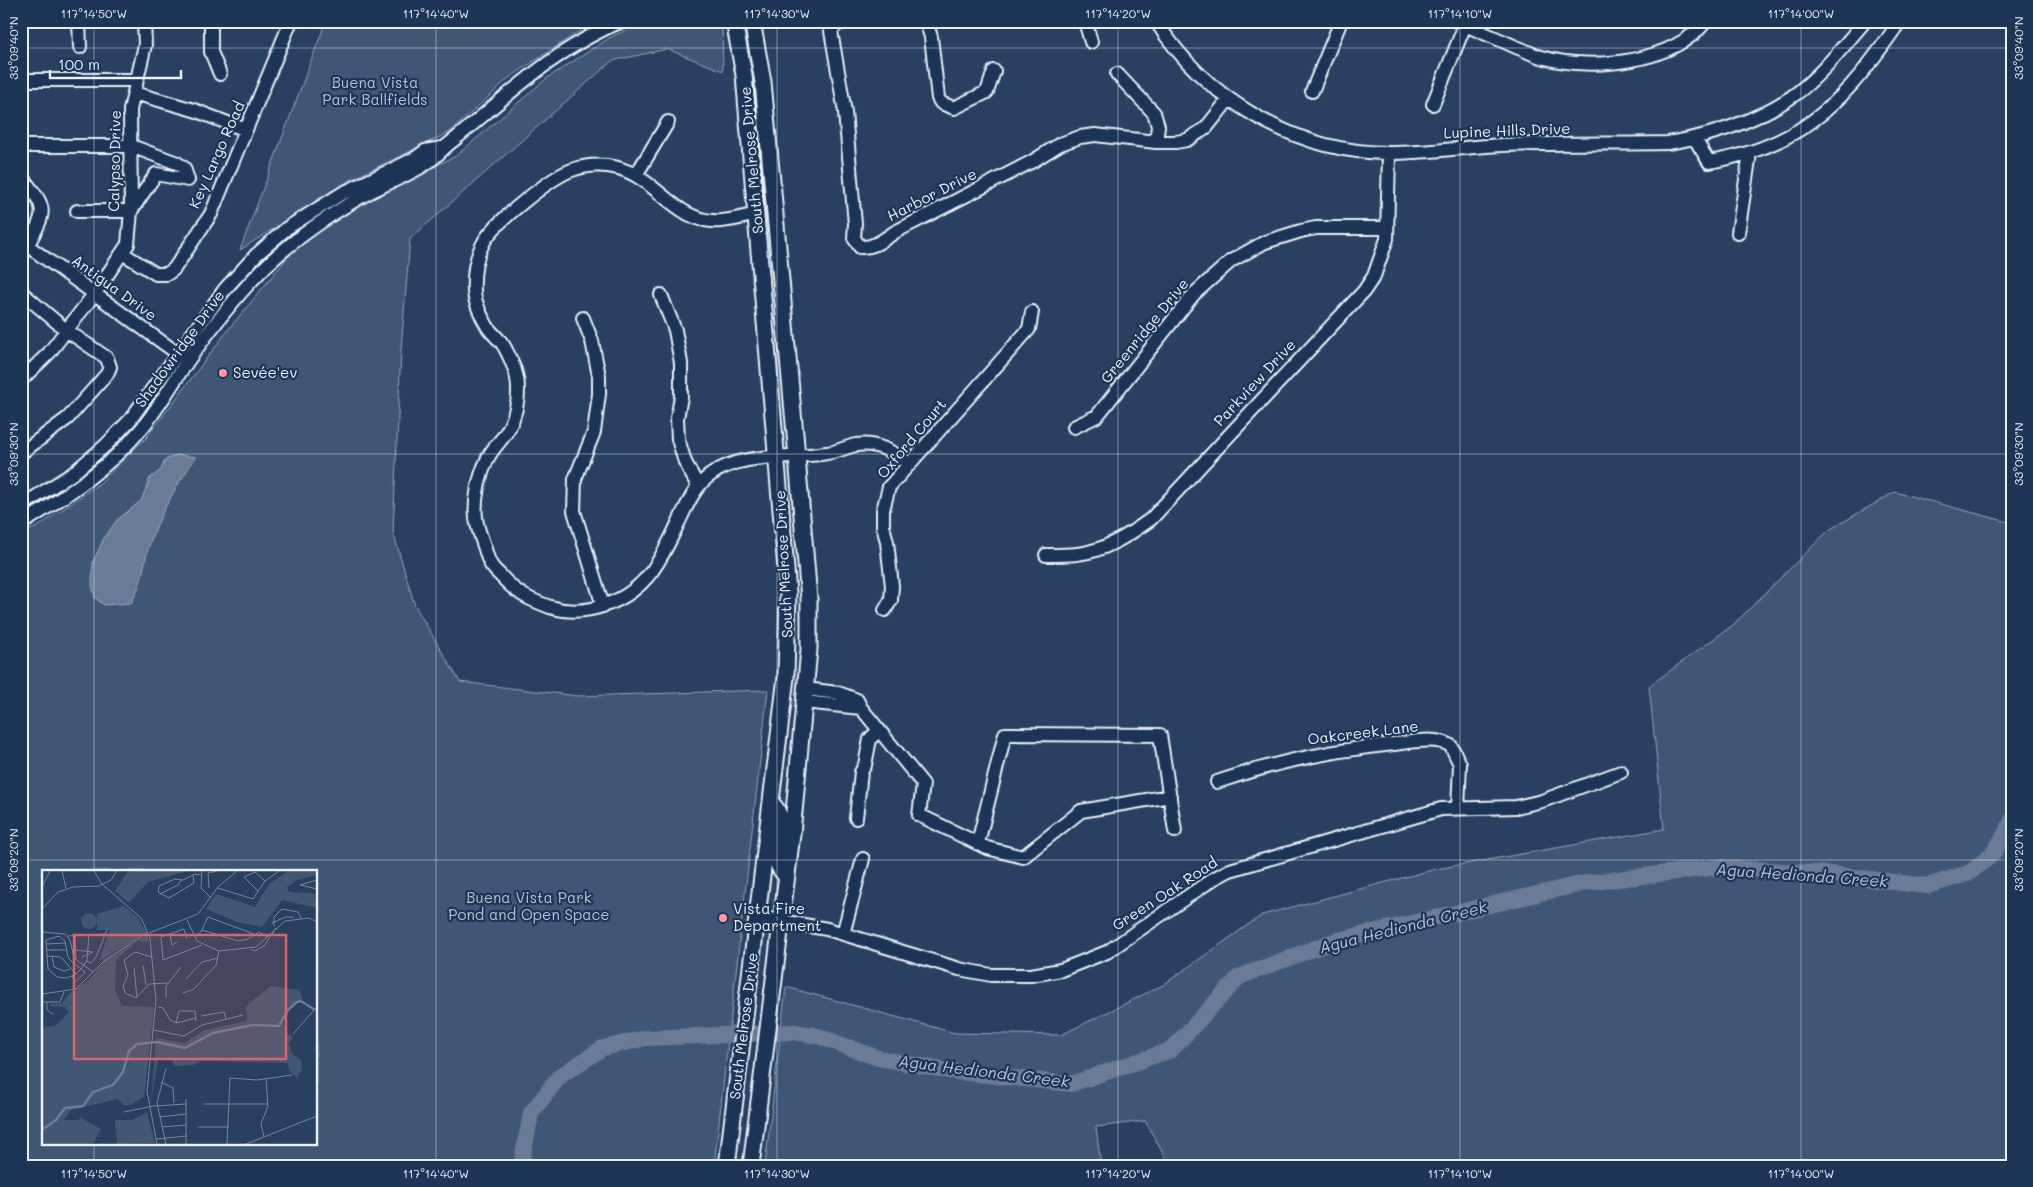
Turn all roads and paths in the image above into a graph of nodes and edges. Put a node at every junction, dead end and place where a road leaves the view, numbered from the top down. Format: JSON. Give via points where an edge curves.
{"nodes":[{"id":1,"x":79,"y":21,"type":"edge"},
{"id":2,"x":144,"y":21,"type":"edge"},
{"id":3,"x":211,"y":21,"type":"edge"},
{"id":4,"x":292,"y":21,"type":"edge"},
{"id":5,"x":622,"y":21,"type":"edge"},
{"id":6,"x":734,"y":21,"type":"edge"},
{"id":7,"x":752,"y":21,"type":"edge"},
{"id":8,"x":846,"y":21,"type":"edge"},
{"id":9,"x":926,"y":21,"type":"edge"},
{"id":10,"x":1085,"y":21,"type":"edge"},
{"id":11,"x":1341,"y":21,"type":"edge"},
{"id":12,"x":1706,"y":21,"type":"edge"},
{"id":13,"x":1900,"y":21,"type":"edge"},
{"id":14,"x":1159,"y":22,"type":"edge"},
{"id":15,"x":1460,"y":23,"type":"edge"},
{"id":16,"x":1861,"y":23,"type":"edge"},
{"id":17,"x":1091,"y":42,"type":"dead end"},
{"id":18,"x":80,"y":46,"type":"dead end"},
{"id":19,"x":994,"y":70,"type":"dead end"},
{"id":20,"x":220,"y":74,"type":"dead end"},
{"id":21,"x":1117,"y":74,"type":"dead end"},
{"id":22,"x":21,"y":80,"type":"edge"},
{"id":23,"x":136,"y":80,"type":"junction"},
{"id":24,"x":1312,"y":91,"type":"dead end"},
{"id":25,"x":134,"y":93,"type":"junction"},
{"id":26,"x":1229,"y":99,"type":"junction"},
{"id":27,"x":1433,"y":104,"type":"dead end"},
{"id":28,"x":668,"y":122,"type":"dead end"},
{"id":29,"x":246,"y":130,"type":"junction"},
{"id":30,"x":1694,"y":139,"type":"junction"},
{"id":31,"x":1156,"y":142,"type":"junction"},
{"id":32,"x":21,"y":146,"type":"edge"},
{"id":33,"x":131,"y":146,"type":"junction"},
{"id":34,"x":442,"y":148,"type":"junction"},
{"id":35,"x":1390,"y":153,"type":"junction"},
{"id":36,"x":1750,"y":153,"type":"junction"},
{"id":37,"x":636,"y":175,"type":"junction"},
{"id":38,"x":21,"y":176,"type":"edge"},
{"id":39,"x":77,"y":211,"type":"dead end"},
{"id":40,"x":131,"y":211,"type":"junction"},
{"id":41,"x":756,"y":214,"type":"junction"},
{"id":42,"x":1387,"y":228,"type":"junction"},
{"id":43,"x":1738,"y":233,"type":"dead end"},
{"id":44,"x":24,"y":243,"type":"edge"},
{"id":45,"x":122,"y":254,"type":"junction"},
{"id":46,"x":21,"y":292,"type":"edge"},
{"id":47,"x":95,"y":293,"type":"junction"},
{"id":48,"x":661,"y":295,"type":"dead end"},
{"id":49,"x":1032,"y":312,"type":"dead end"},
{"id":50,"x":583,"y":318,"type":"dead end"},
{"id":51,"x":66,"y":330,"type":"junction"},
{"id":52,"x":177,"y":353,"type":"junction"},
{"id":53,"x":188,"y":361,"type":"junction"},
{"id":54,"x":23,"y":375,"type":"edge"},
{"id":55,"x":1074,"y":428,"type":"dead end"},
{"id":56,"x":21,"y":453,"type":"edge"},
{"id":57,"x":797,"y":455,"type":"junction"},
{"id":58,"x":777,"y":457,"type":"junction"},
{"id":59,"x":909,"y":466,"type":"junction"},
{"id":60,"x":698,"y":486,"type":"junction"},
{"id":61,"x":21,"y":506,"type":"edge"},
{"id":62,"x":21,"y":524,"type":"edge"},
{"id":63,"x":1046,"y":555,"type":"dead end"},
{"id":64,"x":603,"y":606,"type":"junction"},
{"id":65,"x":886,"y":610,"type":"dead end"},
{"id":66,"x":805,"y":696,"type":"junction"},
{"id":67,"x":879,"y":730,"type":"junction"},
{"id":68,"x":1621,"y":772,"type":"dead end"},
{"id":69,"x":1217,"y":782,"type":"dead end"},
{"id":70,"x":1170,"y":796,"type":"junction"},
{"id":71,"x":771,"y":803,"type":"junction"},
{"id":72,"x":1458,"y":808,"type":"junction"},
{"id":73,"x":856,"y":818,"type":"dead end"},
{"id":74,"x":1175,"y":831,"type":"dead end"},
{"id":75,"x":978,"y":843,"type":"junction"},
{"id":76,"x":863,"y":858,"type":"dead end"},
{"id":77,"x":786,"y":877,"type":"junction"},
{"id":78,"x":757,"y":917,"type":"junction"},
{"id":79,"x":782,"y":920,"type":"junction"},
{"id":80,"x":843,"y":934,"type":"junction"},
{"id":81,"x":727,"y":1166,"type":"edge"},
{"id":82,"x":752,"y":1166,"type":"edge"}],
"edges":[{"from":1,"to":18,"type":"street"},
{"from":2,"to":23,"type":"street","name":"Calypso Drive","via":[[145,45]]},
{"from":3,"to":20,"type":"street","via":[[211,52]]},
{"from":4,"to":29,"type":"street","name":"Key Largo Road"},
{"from":5,"to":34,"type":"street","name":"Shadowridge Drive","via":[[602,29],[543,65]]},
{"from":6,"to":41,"type":"main road","name":"South Melrose Drive","via":[[744,75]]},
{"from":7,"to":57,"type":"main road","name":"South Melrose Drive","via":[[763,82]]},
{"from":8,"to":31,"type":"street","name":"Harbor Drive","via":[[831,31],[845,112],[854,238],[860,247],[876,244],[1080,136]]},
{"from":9,"to":19,"type":"street","via":[[941,103],[954,108],[987,92]]},
{"from":10,"to":17,"type":"street"},
{"from":11,"to":24,"type":"street"},
{"from":12,"to":15,"type":"street","via":[[1699,30],[1674,46],[1642,58],[1608,64],[1544,58]]},
{"from":13,"to":36,"type":"street","via":[[1846,93],[1827,111],[1788,137]]},
{"from":14,"to":26,"type":"street","name":"Lupine Hills Drive","via":[[1184,59]]},
{"from":15,"to":27,"type":"street"},
{"from":16,"to":30,"type":"street","name":"Lupine Hills Drive","via":[[1827,64],[1791,97],[1752,119]]},
{"from":21,"to":31,"type":"street","via":[[1154,113],[1158,126]]},
{"from":22,"to":23,"type":"street"},
{"from":23,"to":25,"type":"street","name":"Calypso Drive"},
{"from":25,"to":29,"type":"street","via":[[194,110]]},
{"from":25,"to":33,"type":"street","name":"Calypso Drive","via":[[130,110]]},
{"from":26,"to":31,"type":"street","name":"Harbor Drive","via":[[1206,128],[1187,140]]},
{"from":26,"to":35,"type":"street","name":"Lupine Hills Drive","via":[[1311,141],[1357,151]]},
{"from":28,"to":37,"type":"street"},
{"from":29,"to":45,"type":"street","name":"Key Largo Road","via":[[212,214],[174,269],[167,274],[156,274]]},
{"from":30,"to":35,"type":"street","name":"Lupine Hills Drive","via":[[1668,143],[1502,145]]},
{"from":30,"to":36,"type":"street","via":[[1709,162]]},
{"from":32,"to":33,"type":"street"},
{"from":33,"to":40,"type":"street","name":"Calypso Drive"},
{"from":33,"to":40,"type":"street","via":[[176,163],[184,168],[188,180],[156,174]]},
{"from":34,"to":52,"type":"street","name":"Shadowridge Drive","via":[[425,151],[342,194],[287,228],[225,289]]},
{"from":34,"to":53,"type":"street","name":"Shadowridge Drive","via":[[432,160],[372,191],[324,221],[266,265]]},
{"from":35,"to":42,"type":"street","name":"Parkview Drive"},
{"from":36,"to":43,"type":"street"},
{"from":37,"to":41,"type":"street","via":[[687,214],[720,222]]},
{"from":37,"to":64,"type":"street","via":[[608,166],[588,166],[570,171],[504,219],[486,238],[476,262],[474,294],[486,325],[503,344],[515,369],[519,387],[505,435],[486,462],[477,494],[476,518],[490,564],[513,590],[528,599],[565,610]]},
{"from":38,"to":44,"type":"street","via":[[40,200],[42,218]]},
{"from":39,"to":40,"type":"street"},
{"from":40,"to":45,"type":"street","name":"Calypso Drive","via":[[128,244]]},
{"from":41,"to":58,"type":"main road","name":"South Melrose Drive"},
{"from":42,"to":55,"type":"street","name":"Greenridge Drive","via":[[1301,231],[1265,242],[1231,261],[1194,294],[1097,416]]},
{"from":42,"to":63,"type":"street","name":"Parkview Drive","via":[[1382,259],[1364,291],[1151,519],[1103,548],[1079,554]]},
{"from":44,"to":47,"type":"street","name":"Antigua Drive"},
{"from":45,"to":47,"type":"street","name":"Calypso Drive"},
{"from":46,"to":51,"type":"street"},
{"from":47,"to":51,"type":"street","name":"Calypso Drive"},
{"from":47,"to":52,"type":"street","name":"Antigua Drive"},
{"from":48,"to":60,"type":"street","via":[[674,330],[681,363],[678,439],[685,462]]},
{"from":49,"to":59,"type":"street","name":"Oxford Court","via":[[1029,329]]},
{"from":50,"to":64,"type":"street","via":[[592,341],[599,394],[594,432],[575,479],[574,511]]},
{"from":51,"to":54,"type":"street","name":"Calypso Drive","via":[[49,352]]},
{"from":51,"to":56,"type":"street","via":[[107,358],[110,367],[68,418]]},
{"from":52,"to":53,"type":"street","name":"Antigua Drive"},
{"from":52,"to":61,"type":"street","name":"Shadowridge Drive","via":[[130,420],[106,445],[72,474]]},
{"from":53,"to":62,"type":"street","name":"Shadowridge Drive","via":[[150,418],[116,456],[81,485]]},
{"from":57,"to":58,"type":"street"},
{"from":57,"to":59,"type":"street","via":[[827,453],[857,445],[881,447],[900,456]]},
{"from":57,"to":66,"type":"main road","name":"South Melrose Drive","via":[[809,600]]},
{"from":58,"to":60,"type":"street","via":[[741,462],[720,469]]},
{"from":58,"to":71,"type":"main road","name":"South Melrose Drive","via":[[789,636]]},
{"from":59,"to":65,"type":"street","name":"Oxford Court","via":[[889,487],[883,510],[892,586]]},
{"from":60,"to":64,"type":"street","via":[[658,562],[642,585]]},
{"from":66,"to":67,"type":"street","via":[[861,708]]},
{"from":66,"to":77,"type":"main road","name":"South Melrose Drive"},
{"from":67,"to":73,"type":"street","via":[[870,739],[861,772]]},
{"from":67,"to":75,"type":"street","via":[[922,784],[919,815]]},
{"from":68,"to":72,"type":"street","name":"Green Oak Road","via":[[1542,801],[1516,807]]},
{"from":69,"to":72,"type":"street","name":"Oakcreek Lane","via":[[1292,759],[1350,748],[1439,742],[1451,746],[1460,764]]},
{"from":70,"to":74,"type":"street"},
{"from":70,"to":75,"type":"street","via":[[1081,811],[1023,857]]},
{"from":70,"to":75,"type":"street","via":[[1160,735],[1005,734]]},
{"from":71,"to":77,"type":"main road","via":[[779,812],[778,863]]},
{"from":71,"to":78,"type":"main road","name":"South Melrose Drive"},
{"from":72,"to":80,"type":"street","name":"Green Oak Road","via":[[1441,809],[1230,870],[1107,952],[1061,970],[1031,975],[990,975],[959,969]]},
{"from":76,"to":80,"type":"street"},
{"from":77,"to":79,"type":"main road","name":"South Melrose Drive"},
{"from":78,"to":79,"type":"street","name":"Green Oak Road"},
{"from":78,"to":81,"type":"main road","name":"South Melrose Drive"},
{"from":79,"to":80,"type":"street","name":"Green Oak Road"},
{"from":79,"to":82,"type":"main road","name":"South Melrose Drive"}]}
